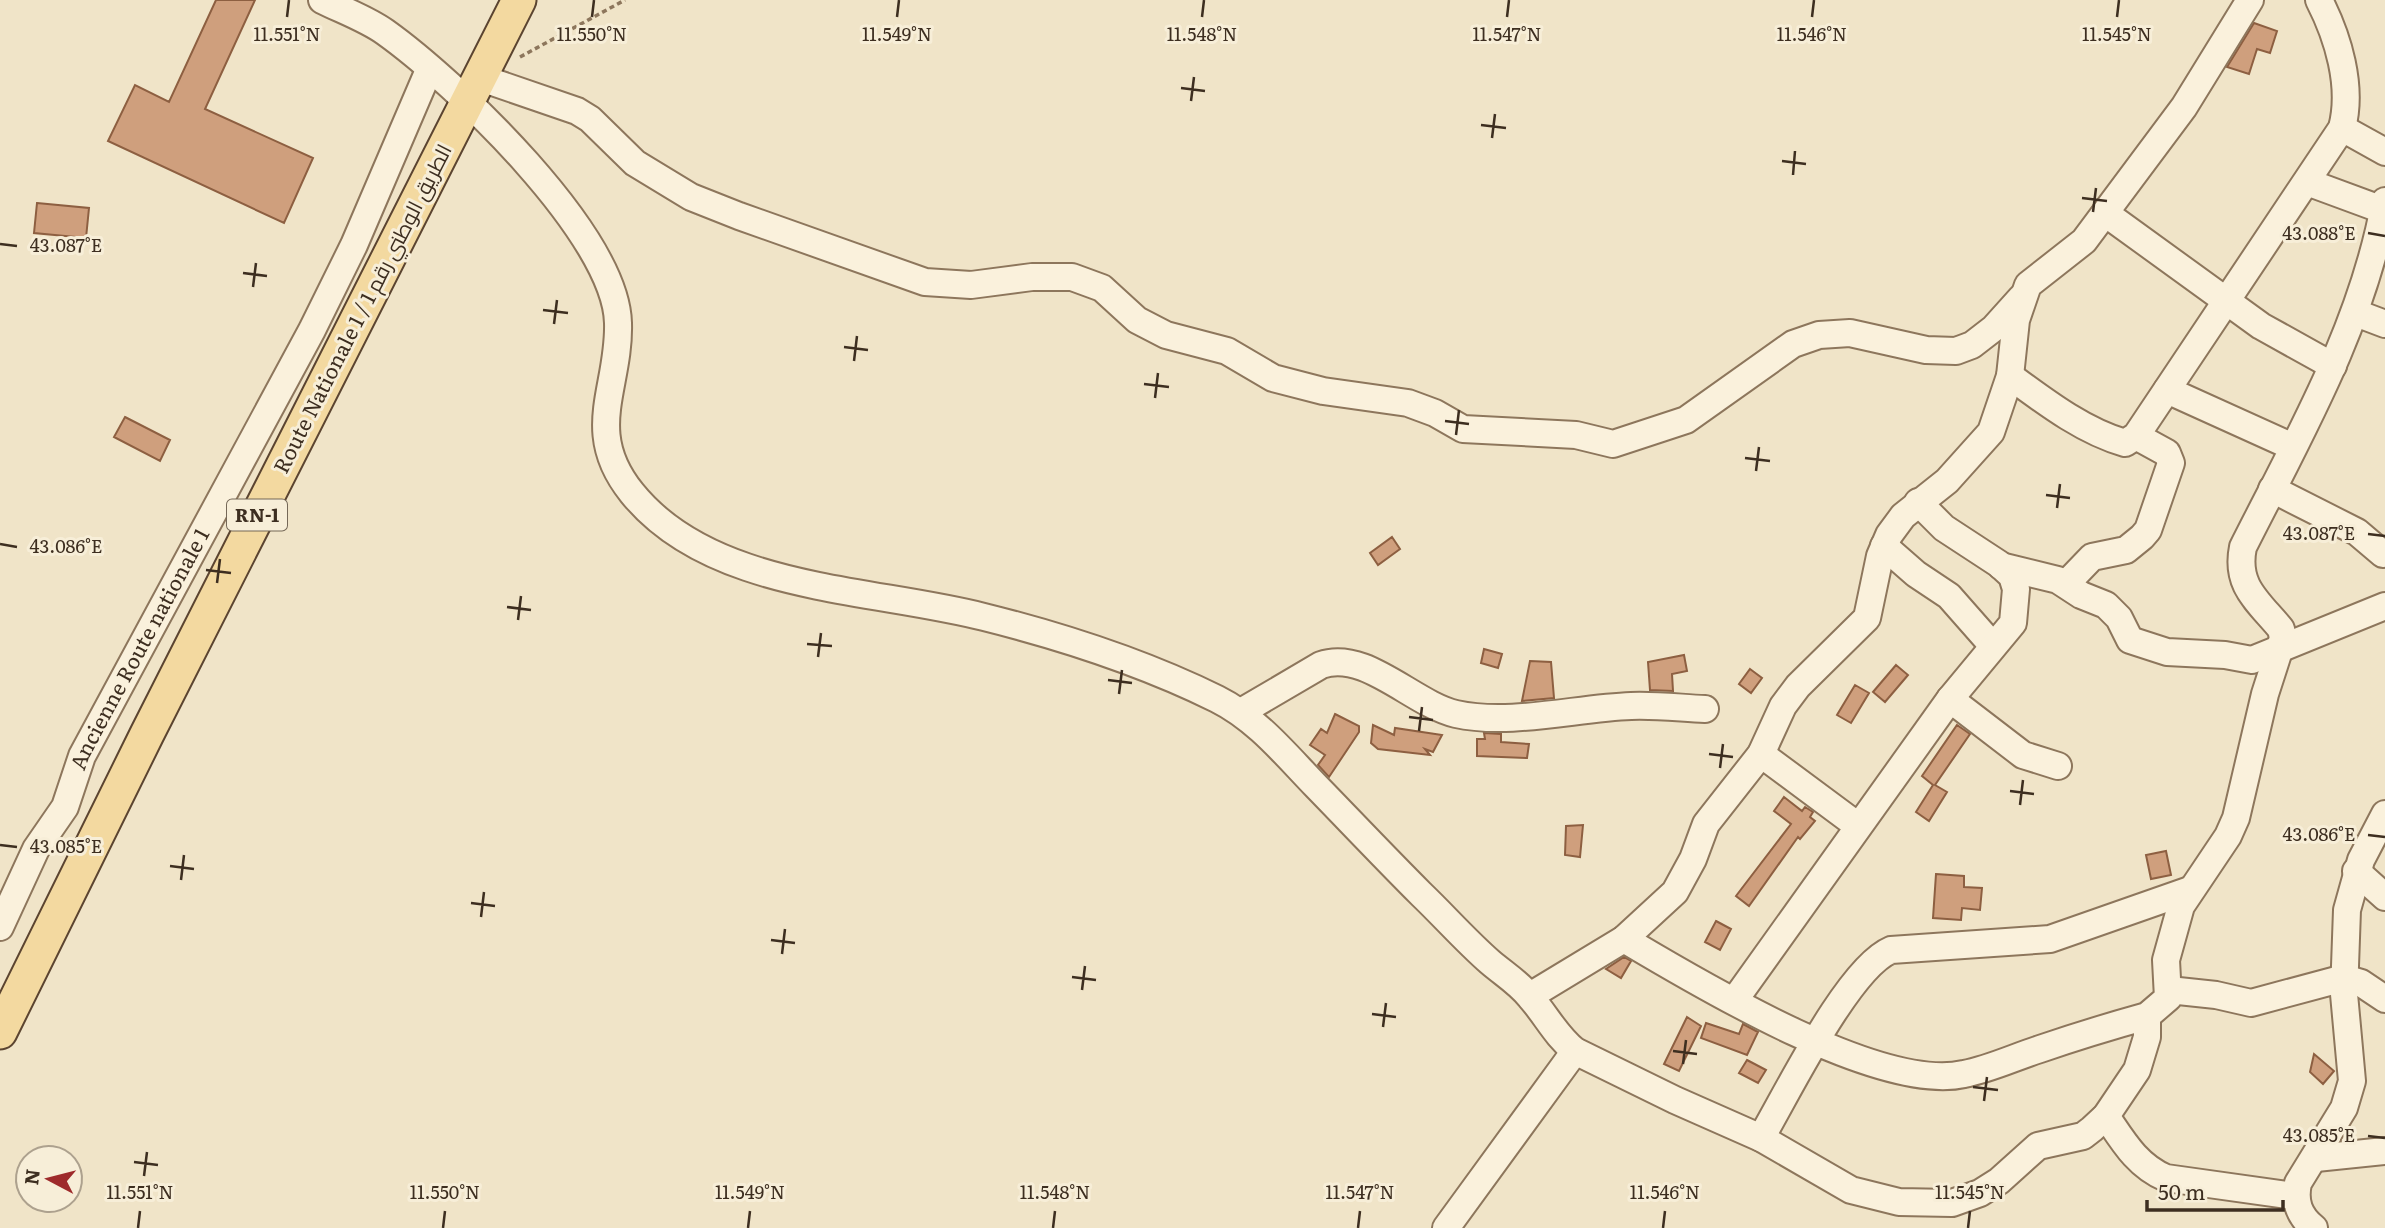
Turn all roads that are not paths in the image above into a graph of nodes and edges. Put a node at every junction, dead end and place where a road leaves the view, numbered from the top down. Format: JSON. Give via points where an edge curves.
{"nodes":[{"id":1,"x":322,"y":0,"type":"edge"},
{"id":2,"x":519,"y":0,"type":"edge"},
{"id":3,"x":2250,"y":0,"type":"edge"},
{"id":4,"x":2319,"y":0,"type":"edge"},
{"id":5,"x":429,"y":70,"type":"junction"},
{"id":6,"x":474,"y":91,"type":"junction"},
{"id":7,"x":2342,"y":128,"type":"junction"},
{"id":8,"x":2385,"y":152,"type":"edge"},
{"id":9,"x":2307,"y":182,"type":"junction"},
{"id":10,"x":2384,"y":206,"type":"edge"},
{"id":11,"x":2105,"y":213,"type":"junction"},
{"id":12,"x":2021,"y":298,"type":"junction"},
{"id":13,"x":2227,"y":300,"type":"junction"},
{"id":14,"x":2356,"y":313,"type":"junction"},
{"id":15,"x":2385,"y":324,"type":"edge"},
{"id":16,"x":2333,"y":366,"type":"junction"},
{"id":17,"x":2010,"y":376,"type":"junction"},
{"id":18,"x":2167,"y":390,"type":"junction"},
{"id":19,"x":2136,"y":436,"type":"junction"},
{"id":20,"x":2293,"y":447,"type":"junction"},
{"id":21,"x":2272,"y":489,"type":"junction"},
{"id":22,"x":1918,"y":502,"type":"junction"},
{"id":23,"x":1884,"y":545,"type":"junction"},
{"id":24,"x":2384,"y":558,"type":"edge"},
{"id":25,"x":2001,"y":566,"type":"junction"},
{"id":26,"x":2066,"y":584,"type":"junction"},
{"id":27,"x":2385,"y":606,"type":"edge"},
{"id":28,"x":1993,"y":646,"type":"junction"},
{"id":29,"x":2281,"y":649,"type":"junction"},
{"id":30,"x":1950,"y":699,"type":"junction"},
{"id":31,"x":1705,"y":709,"type":"dead end"},
{"id":32,"x":1241,"y":712,"type":"junction"},
{"id":33,"x":1761,"y":754,"type":"junction"},
{"id":34,"x":2058,"y":766,"type":"dead end"},
{"id":35,"x":2385,"y":814,"type":"edge"},
{"id":36,"x":1858,"y":826,"type":"junction"},
{"id":37,"x":2356,"y":871,"type":"junction"},
{"id":38,"x":2190,"y":890,"type":"junction"},
{"id":39,"x":2385,"y":897,"type":"edge"},
{"id":40,"x":0,"y":927,"type":"edge"},
{"id":41,"x":1624,"y":939,"type":"junction"},
{"id":42,"x":2344,"y":978,"type":"junction"},
{"id":43,"x":2169,"y":990,"type":"junction"},
{"id":44,"x":1530,"y":996,"type":"junction"},
{"id":45,"x":2385,"y":999,"type":"edge"},
{"id":46,"x":1734,"y":1001,"type":"junction"},
{"id":47,"x":2147,"y":1016,"type":"junction"},
{"id":48,"x":0,"y":1032,"type":"edge"},
{"id":49,"x":1817,"y":1041,"type":"junction"},
{"id":50,"x":1576,"y":1051,"type":"junction"},
{"id":51,"x":2106,"y":1116,"type":"junction"},
{"id":52,"x":1761,"y":1138,"type":"junction"},
{"id":53,"x":2385,"y":1151,"type":"edge"},
{"id":54,"x":2316,"y":1158,"type":"junction"},
{"id":55,"x":2295,"y":1196,"type":"junction"},
{"id":56,"x":1446,"y":1228,"type":"edge"},
{"id":57,"x":2314,"y":1228,"type":"edge"}],
"edges":[{"from":1,"to":5,"type":"street","via":[[383,30]]},
{"from":2,"to":6,"type":"main road","name":"Route Nationale 1 / الطريق الوطني رقم 1","number":"RN-1"},
{"from":3,"to":11,"type":"street","via":[[2184,107]]},
{"from":4,"to":7,"type":"street","via":[[2342,67]]},
{"from":5,"to":6,"type":"street"},
{"from":5,"to":40,"type":"street","name":"Ancienne Route nationale 1","via":[[312,330],[82,756],[65,807],[36,849]]},
{"from":6,"to":12,"type":"street","via":[[577,111],[635,163],[691,197],[925,282],[971,285],[1058,275],[1081,279],[1102,288],[1123,310],[1166,335],[1227,351],[1273,379],[1408,403],[1463,429],[1576,435],[1613,444],[1686,420],[1793,344],[1819,335],[1850,333],[1926,350],[1956,351],[1994,328]]},
{"from":6,"to":32,"type":"street","via":[[575,222],[614,294],[618,321],[604,422],[608,446],[632,492],[674,532],[793,581],[981,616],[1084,645],[1146,666]]},
{"from":6,"to":48,"type":"main road","name":"Route Nationale 1 / الطريق الوطني رقم 1","number":"RN-1"},
{"from":7,"to":8,"type":"street"},
{"from":7,"to":9,"type":"street"},
{"from":9,"to":10,"type":"street"},
{"from":9,"to":13,"type":"street"},
{"from":10,"to":14,"type":"street"},
{"from":11,"to":12,"type":"street","via":[[2077,248],[2038,276]]},
{"from":11,"to":13,"type":"street"},
{"from":12,"to":17,"type":"street"},
{"from":13,"to":16,"type":"street","via":[[2273,333]]},
{"from":13,"to":18,"type":"street"},
{"from":14,"to":15,"type":"street"},
{"from":14,"to":16,"type":"street"},
{"from":16,"to":20,"type":"street"},
{"from":17,"to":19,"type":"street","via":[[2042,400],[2113,439],[2124,443]]},
{"from":17,"to":22,"type":"street","via":[[1991,432],[1947,481]]},
{"from":18,"to":19,"type":"street"},
{"from":18,"to":20,"type":"street"},
{"from":19,"to":26,"type":"street","via":[[2167,453],[2171,463],[2148,530],[2126,550],[2086,561]]},
{"from":20,"to":21,"type":"street"},
{"from":21,"to":24,"type":"street","via":[[2357,532]]},
{"from":21,"to":29,"type":"street","via":[[2243,547],[2239,566],[2242,581],[2281,629]]},
{"from":22,"to":23,"type":"street"},
{"from":22,"to":25,"type":"street","via":[[1944,528]]},
{"from":23,"to":28,"type":"street","via":[[1949,596]]},
{"from":23,"to":33,"type":"street","via":[[1867,618],[1790,696]]},
{"from":25,"to":26,"type":"street"},
{"from":25,"to":28,"type":"street","via":[[2012,576],[2016,609],[2013,623]]},
{"from":26,"to":29,"type":"street","via":[[2106,605],[2130,640],[2148,648],[2252,660]]},
{"from":27,"to":29,"type":"street"},
{"from":28,"to":30,"type":"street"},
{"from":29,"to":38,"type":"street","via":[[2265,694],[2236,818]]},
{"from":30,"to":34,"type":"street","via":[[2023,755]]},
{"from":30,"to":36,"type":"street"},
{"from":31,"to":32,"type":"street","via":[[1631,706],[1485,719],[1441,709],[1356,665],[1335,660]]},
{"from":32,"to":44,"type":"street"},
{"from":33,"to":36,"type":"street"},
{"from":33,"to":41,"type":"street","via":[[1706,824],[1675,892]]},
{"from":35,"to":37,"type":"street"},
{"from":36,"to":46,"type":"street"},
{"from":37,"to":39,"type":"street"},
{"from":37,"to":42,"type":"street","via":[[2347,911]]},
{"from":38,"to":43,"type":"street","via":[[2166,960]]},
{"from":38,"to":49,"type":"street","via":[[2050,939],[1891,950],[1857,981]]},
{"from":41,"to":44,"type":"street"},
{"from":41,"to":46,"type":"street"},
{"from":42,"to":43,"type":"street","via":[[2251,1003]]},
{"from":42,"to":45,"type":"street"},
{"from":42,"to":54,"type":"street","via":[[2351,1081],[2344,1108]]},
{"from":43,"to":47,"type":"street","via":[[2163,1005]]},
{"from":44,"to":50,"type":"street","via":[[1562,1041]]},
{"from":46,"to":49,"type":"street"},
{"from":47,"to":49,"type":"street","via":[[1964,1074],[1926,1077],[1886,1070]]},
{"from":47,"to":51,"type":"street","via":[[2143,1057]]},
{"from":49,"to":52,"type":"street"},
{"from":50,"to":52,"type":"street"},
{"from":50,"to":56,"type":"street"},
{"from":51,"to":52,"type":"street","via":[[2083,1136],[2038,1146],[1999,1181],[1952,1203],[1866,1196]]},
{"from":51,"to":55,"type":"street","via":[[2134,1157],[2166,1178]]},
{"from":53,"to":54,"type":"street"},
{"from":54,"to":55,"type":"street","via":[[2298,1183]]},
{"from":55,"to":57,"type":"street","via":[[2299,1211]]}]}
